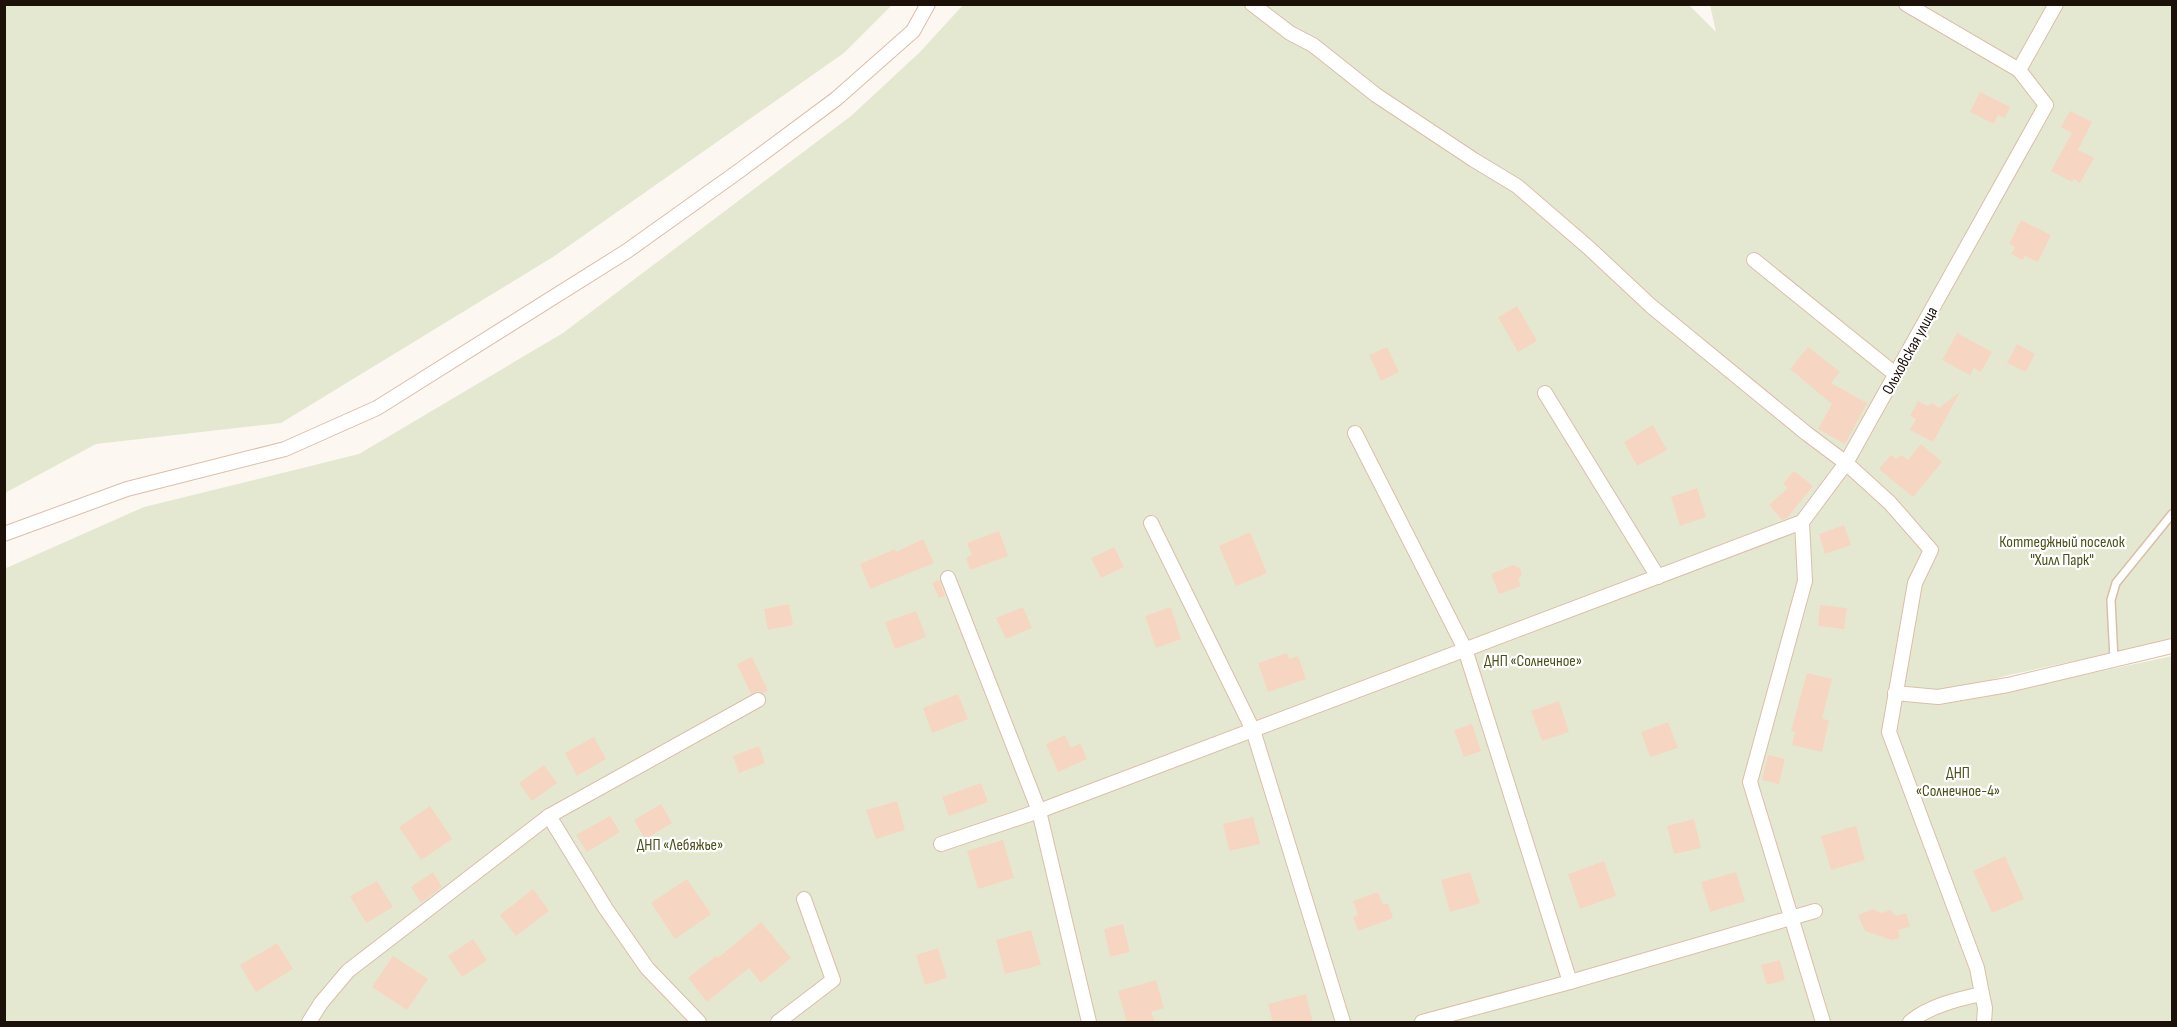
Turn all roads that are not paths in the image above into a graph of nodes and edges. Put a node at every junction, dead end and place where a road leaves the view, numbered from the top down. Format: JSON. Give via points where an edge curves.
{"nodes":[{"id":1,"x":928,"y":4,"type":"edge"},
{"id":2,"x":1252,"y":4,"type":"edge"},
{"id":3,"x":1906,"y":4,"type":"edge"},
{"id":4,"x":2056,"y":4,"type":"edge"},
{"id":5,"x":2019,"y":70,"type":"junction"},
{"id":6,"x":1754,"y":260,"type":"dead end"},
{"id":7,"x":1895,"y":374,"type":"junction"},
{"id":8,"x":1545,"y":393,"type":"dead end"},
{"id":9,"x":1355,"y":433,"type":"dead end"},
{"id":10,"x":1846,"y":463,"type":"junction"},
{"id":11,"x":2172,"y":514,"type":"edge"},
{"id":12,"x":1802,"y":522,"type":"junction"},
{"id":13,"x":1151,"y":523,"type":"dead end"},
{"id":14,"x":4,"y":534,"type":"edge"},
{"id":15,"x":1658,"y":577,"type":"junction"},
{"id":16,"x":948,"y":578,"type":"dead end"},
{"id":17,"x":2172,"y":646,"type":"edge"},
{"id":18,"x":1465,"y":649,"type":"junction"},
{"id":19,"x":2114,"y":660,"type":"junction"},
{"id":20,"x":1895,"y":693,"type":"junction"},
{"id":21,"x":759,"y":700,"type":"dead end"},
{"id":22,"x":1252,"y":730,"type":"junction"},
{"id":23,"x":1039,"y":811,"type":"junction"},
{"id":24,"x":549,"y":816,"type":"junction"},
{"id":25,"x":941,"y":844,"type":"dead end"},
{"id":26,"x":804,"y":899,"type":"dead end"},
{"id":27,"x":1815,"y":911,"type":"dead end"},
{"id":28,"x":1792,"y":917,"type":"junction"},
{"id":29,"x":1570,"y":982,"type":"junction"},
{"id":30,"x":1982,"y":994,"type":"junction"},
{"id":31,"x":309,"y":1023,"type":"edge"},
{"id":32,"x":699,"y":1023,"type":"edge"},
{"id":33,"x":778,"y":1023,"type":"edge"},
{"id":34,"x":1089,"y":1023,"type":"edge"},
{"id":35,"x":1343,"y":1023,"type":"edge"},
{"id":36,"x":1422,"y":1023,"type":"edge"},
{"id":37,"x":1823,"y":1023,"type":"edge"},
{"id":38,"x":1910,"y":1023,"type":"edge"},
{"id":39,"x":1984,"y":1023,"type":"edge"}],
"edges":[{"from":1,"to":14,"type":"street","via":[[913,31],[845,92],[739,171],[627,251],[377,408],[285,449],[127,489]]},
{"from":2,"to":10,"type":"street","via":[[1313,45],[1376,95],[1517,186],[1651,306]]},
{"from":3,"to":5,"type":"street"},
{"from":4,"to":5,"type":"street"},
{"from":5,"to":7,"type":"street","name":"Ольховская улица","via":[[2046,105]]},
{"from":6,"to":7,"type":"street"},
{"from":7,"to":10,"type":"street","name":"Ольховская улица"},
{"from":8,"to":15,"type":"street"},
{"from":9,"to":18,"type":"street"},
{"from":10,"to":12,"type":"street","name":"Ольховская улица"},
{"from":10,"to":20,"type":"street","via":[[1890,502],[1931,550],[1916,583]]},
{"from":11,"to":19,"type":"lane","via":[[2116,583],[2110,600]]},
{"from":12,"to":15,"type":"street"},
{"from":12,"to":28,"type":"street","via":[[1805,581],[1750,782]]},
{"from":13,"to":22,"type":"street"},
{"from":15,"to":18,"type":"street"},
{"from":16,"to":23,"type":"street"},
{"from":17,"to":19,"type":"street"},
{"from":18,"to":22,"type":"street"},
{"from":18,"to":29,"type":"street"},
{"from":19,"to":20,"type":"street","via":[[1938,697]]},
{"from":20,"to":30,"type":"street","via":[[1889,732],[1977,968]]},
{"from":21,"to":24,"type":"street"},
{"from":22,"to":23,"type":"street"},
{"from":22,"to":35,"type":"street"},
{"from":23,"to":25,"type":"street"},
{"from":23,"to":34,"type":"street"},
{"from":24,"to":31,"type":"street","via":[[348,971]]},
{"from":24,"to":32,"type":"street","via":[[647,968]]},
{"from":26,"to":33,"type":"street","via":[[833,980]]},
{"from":27,"to":28,"type":"street"},
{"from":28,"to":29,"type":"street"},
{"from":28,"to":37,"type":"street"},
{"from":29,"to":36,"type":"street"},
{"from":30,"to":38,"type":"street","via":[[1956,1000]]},
{"from":30,"to":39,"type":"street"}]}
